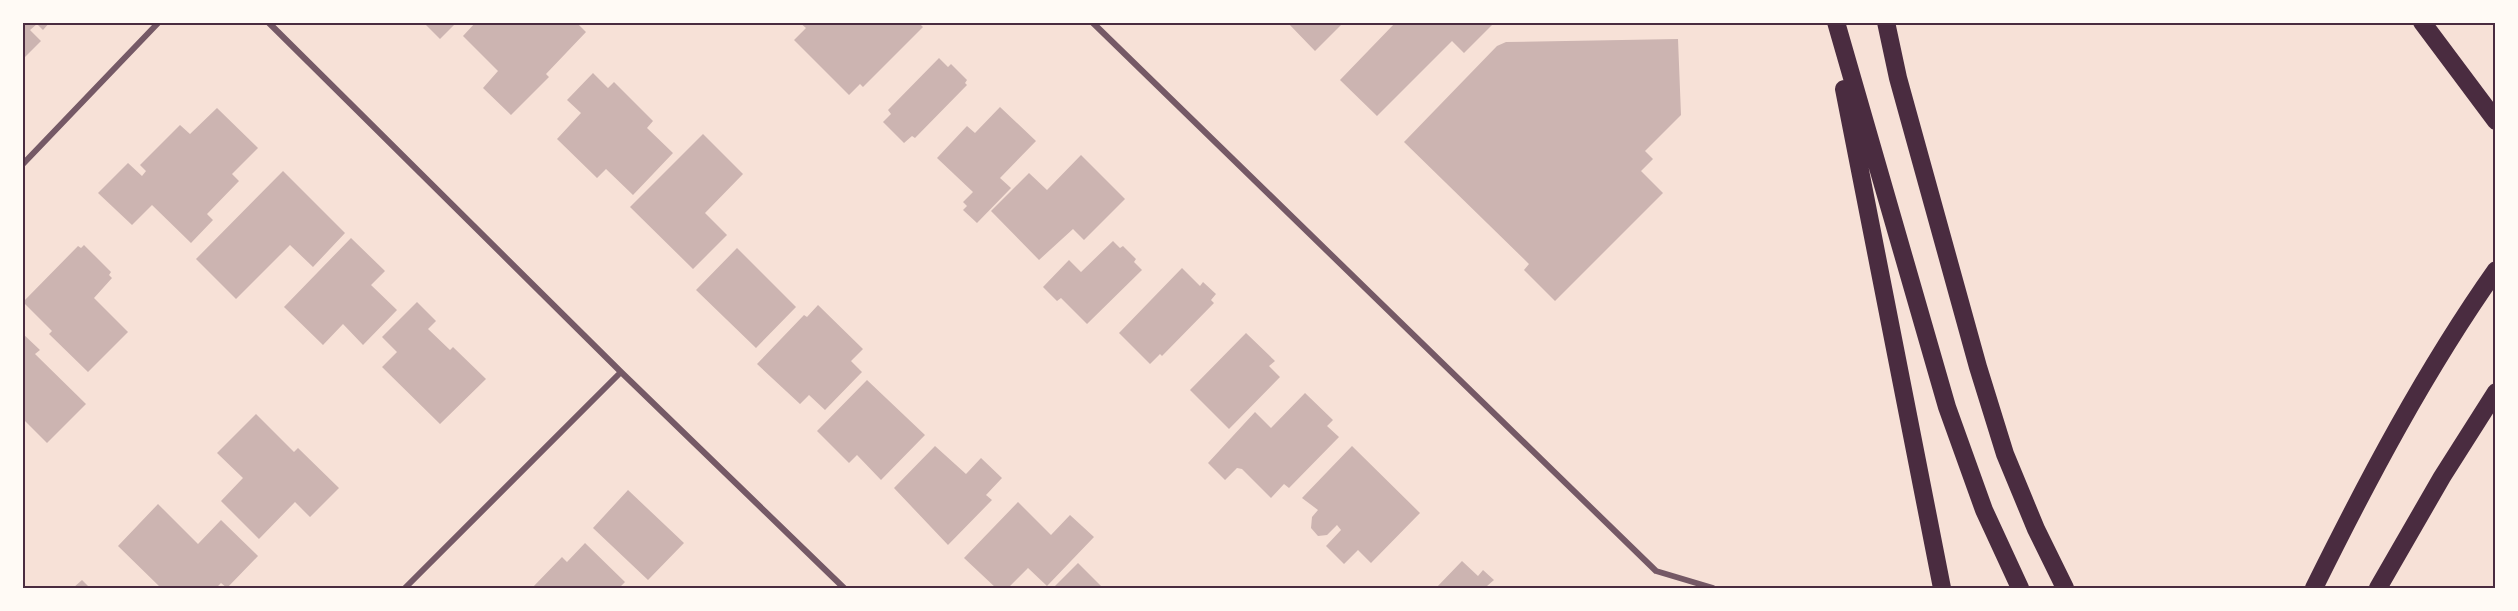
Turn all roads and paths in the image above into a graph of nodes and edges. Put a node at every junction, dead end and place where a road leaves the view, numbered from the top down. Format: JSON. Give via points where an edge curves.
{"nodes":[{"id":1,"x":159,"y":22,"type":"edge"},
{"id":2,"x":268,"y":22,"type":"edge"},
{"id":3,"x":1092,"y":22,"type":"edge"},
{"id":4,"x":1831,"y":22,"type":"edge"},
{"id":5,"x":1836,"y":22,"type":"edge"},
{"id":6,"x":1886,"y":22,"type":"edge"},
{"id":7,"x":2422,"y":22,"type":"edge"},
{"id":8,"x":2496,"y":121,"type":"edge"},
{"id":9,"x":22,"y":165,"type":"edge"},
{"id":10,"x":2496,"y":270,"type":"edge"},
{"id":11,"x":621,"y":372,"type":"junction"},
{"id":12,"x":2496,"y":392,"type":"edge"},
{"id":13,"x":405,"y":588,"type":"edge"},
{"id":14,"x":844,"y":588,"type":"edge"},
{"id":15,"x":1713,"y":588,"type":"edge"},
{"id":16,"x":1942,"y":588,"type":"edge"},
{"id":17,"x":2020,"y":588,"type":"edge"},
{"id":18,"x":2065,"y":588,"type":"edge"},
{"id":19,"x":2314,"y":588,"type":"edge"},
{"id":20,"x":2378,"y":588,"type":"edge"}],
"edges":[{"from":1,"to":9,"type":"street"},
{"from":2,"to":11,"type":"street"},
{"from":3,"to":15,"type":"street","via":[[1656,571]]},
{"from":4,"to":16,"type":"highway"},
{"from":5,"to":17,"type":"highway","via":[[1947,407],[1984,510]]},
{"from":6,"to":18,"type":"highway","via":[[1898,78],[2005,454]]},
{"from":7,"to":8,"type":"highway"},
{"from":10,"to":19,"type":"highway","via":[[2364,487]]},
{"from":11,"to":13,"type":"street"},
{"from":11,"to":14,"type":"street"},
{"from":12,"to":20,"type":"highway"}]}
